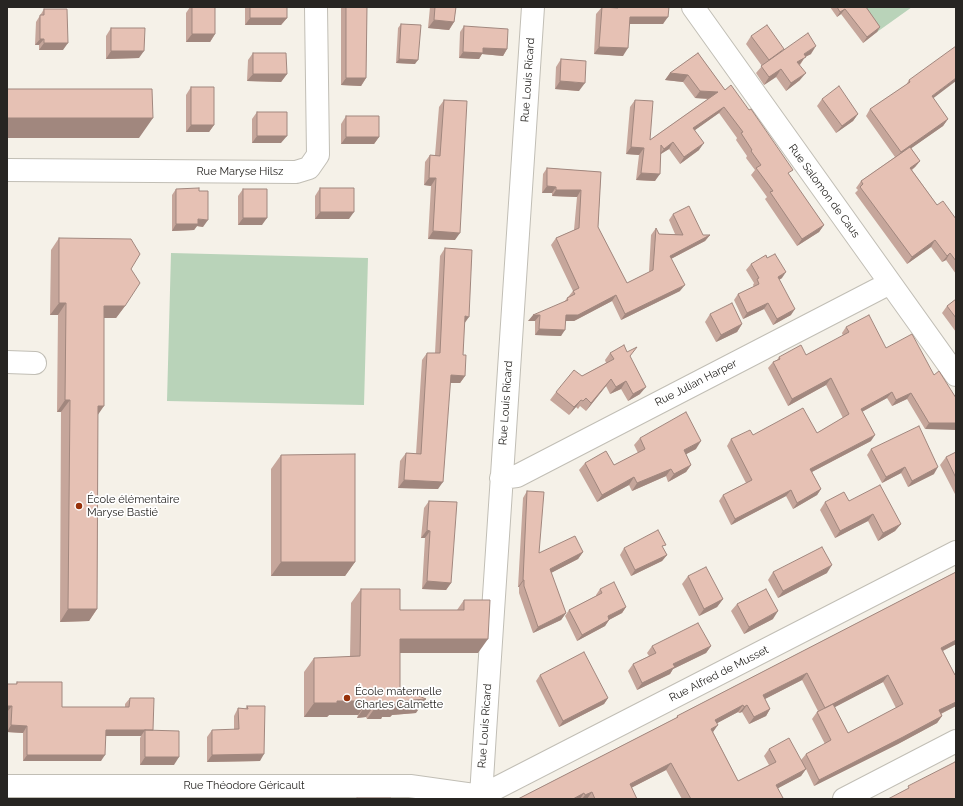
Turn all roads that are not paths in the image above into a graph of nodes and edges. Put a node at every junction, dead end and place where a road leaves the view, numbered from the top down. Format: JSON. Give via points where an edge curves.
{"nodes":[{"id":1,"x":316,"y":7,"type":"edge"},
{"id":2,"x":533,"y":7,"type":"edge"},
{"id":3,"x":693,"y":7,"type":"edge"},
{"id":4,"x":7,"y":170,"type":"edge"},
{"id":5,"x":890,"y":282,"type":"junction"},
{"id":6,"x":7,"y":362,"type":"edge"},
{"id":7,"x":35,"y":363,"type":"dead end"},
{"id":8,"x":956,"y":375,"type":"edge"},
{"id":9,"x":502,"y":478,"type":"junction"},
{"id":10,"x":956,"y":552,"type":"edge"},
{"id":11,"x":956,"y":741,"type":"edge"},
{"id":12,"x":7,"y":786,"type":"edge"},
{"id":13,"x":454,"y":796,"type":"edge"},
{"id":14,"x":482,"y":798,"type":"edge"},
{"id":15,"x":844,"y":799,"type":"edge"}],
"edges":[{"from":1,"to":4,"type":"street","name":"Rue Maryse Hilsz","via":[[318,155],[310,168],[296,172]]},
{"from":2,"to":9,"type":"street","name":"Rue Louis Ricard"},
{"from":3,"to":5,"type":"street","name":"Rue Salomon de Caus"},
{"from":5,"to":8,"type":"street","name":"Rue Salomon de Caus"},
{"from":5,"to":9,"type":"street","name":"Rue Julian Harper","via":[[517,476]]},
{"from":6,"to":7,"type":"street"},
{"from":9,"to":14,"type":"street","name":"Rue Louis Ricard"},
{"from":10,"to":14,"type":"street","name":"Rue Alfred de Musset"},
{"from":11,"to":15,"type":"street"},
{"from":12,"to":13,"type":"street","name":"Rue Théodore Géricault","via":[[410,786]]},
{"from":13,"to":14,"type":"street","name":"Rue Théodore Géricault"}]}
